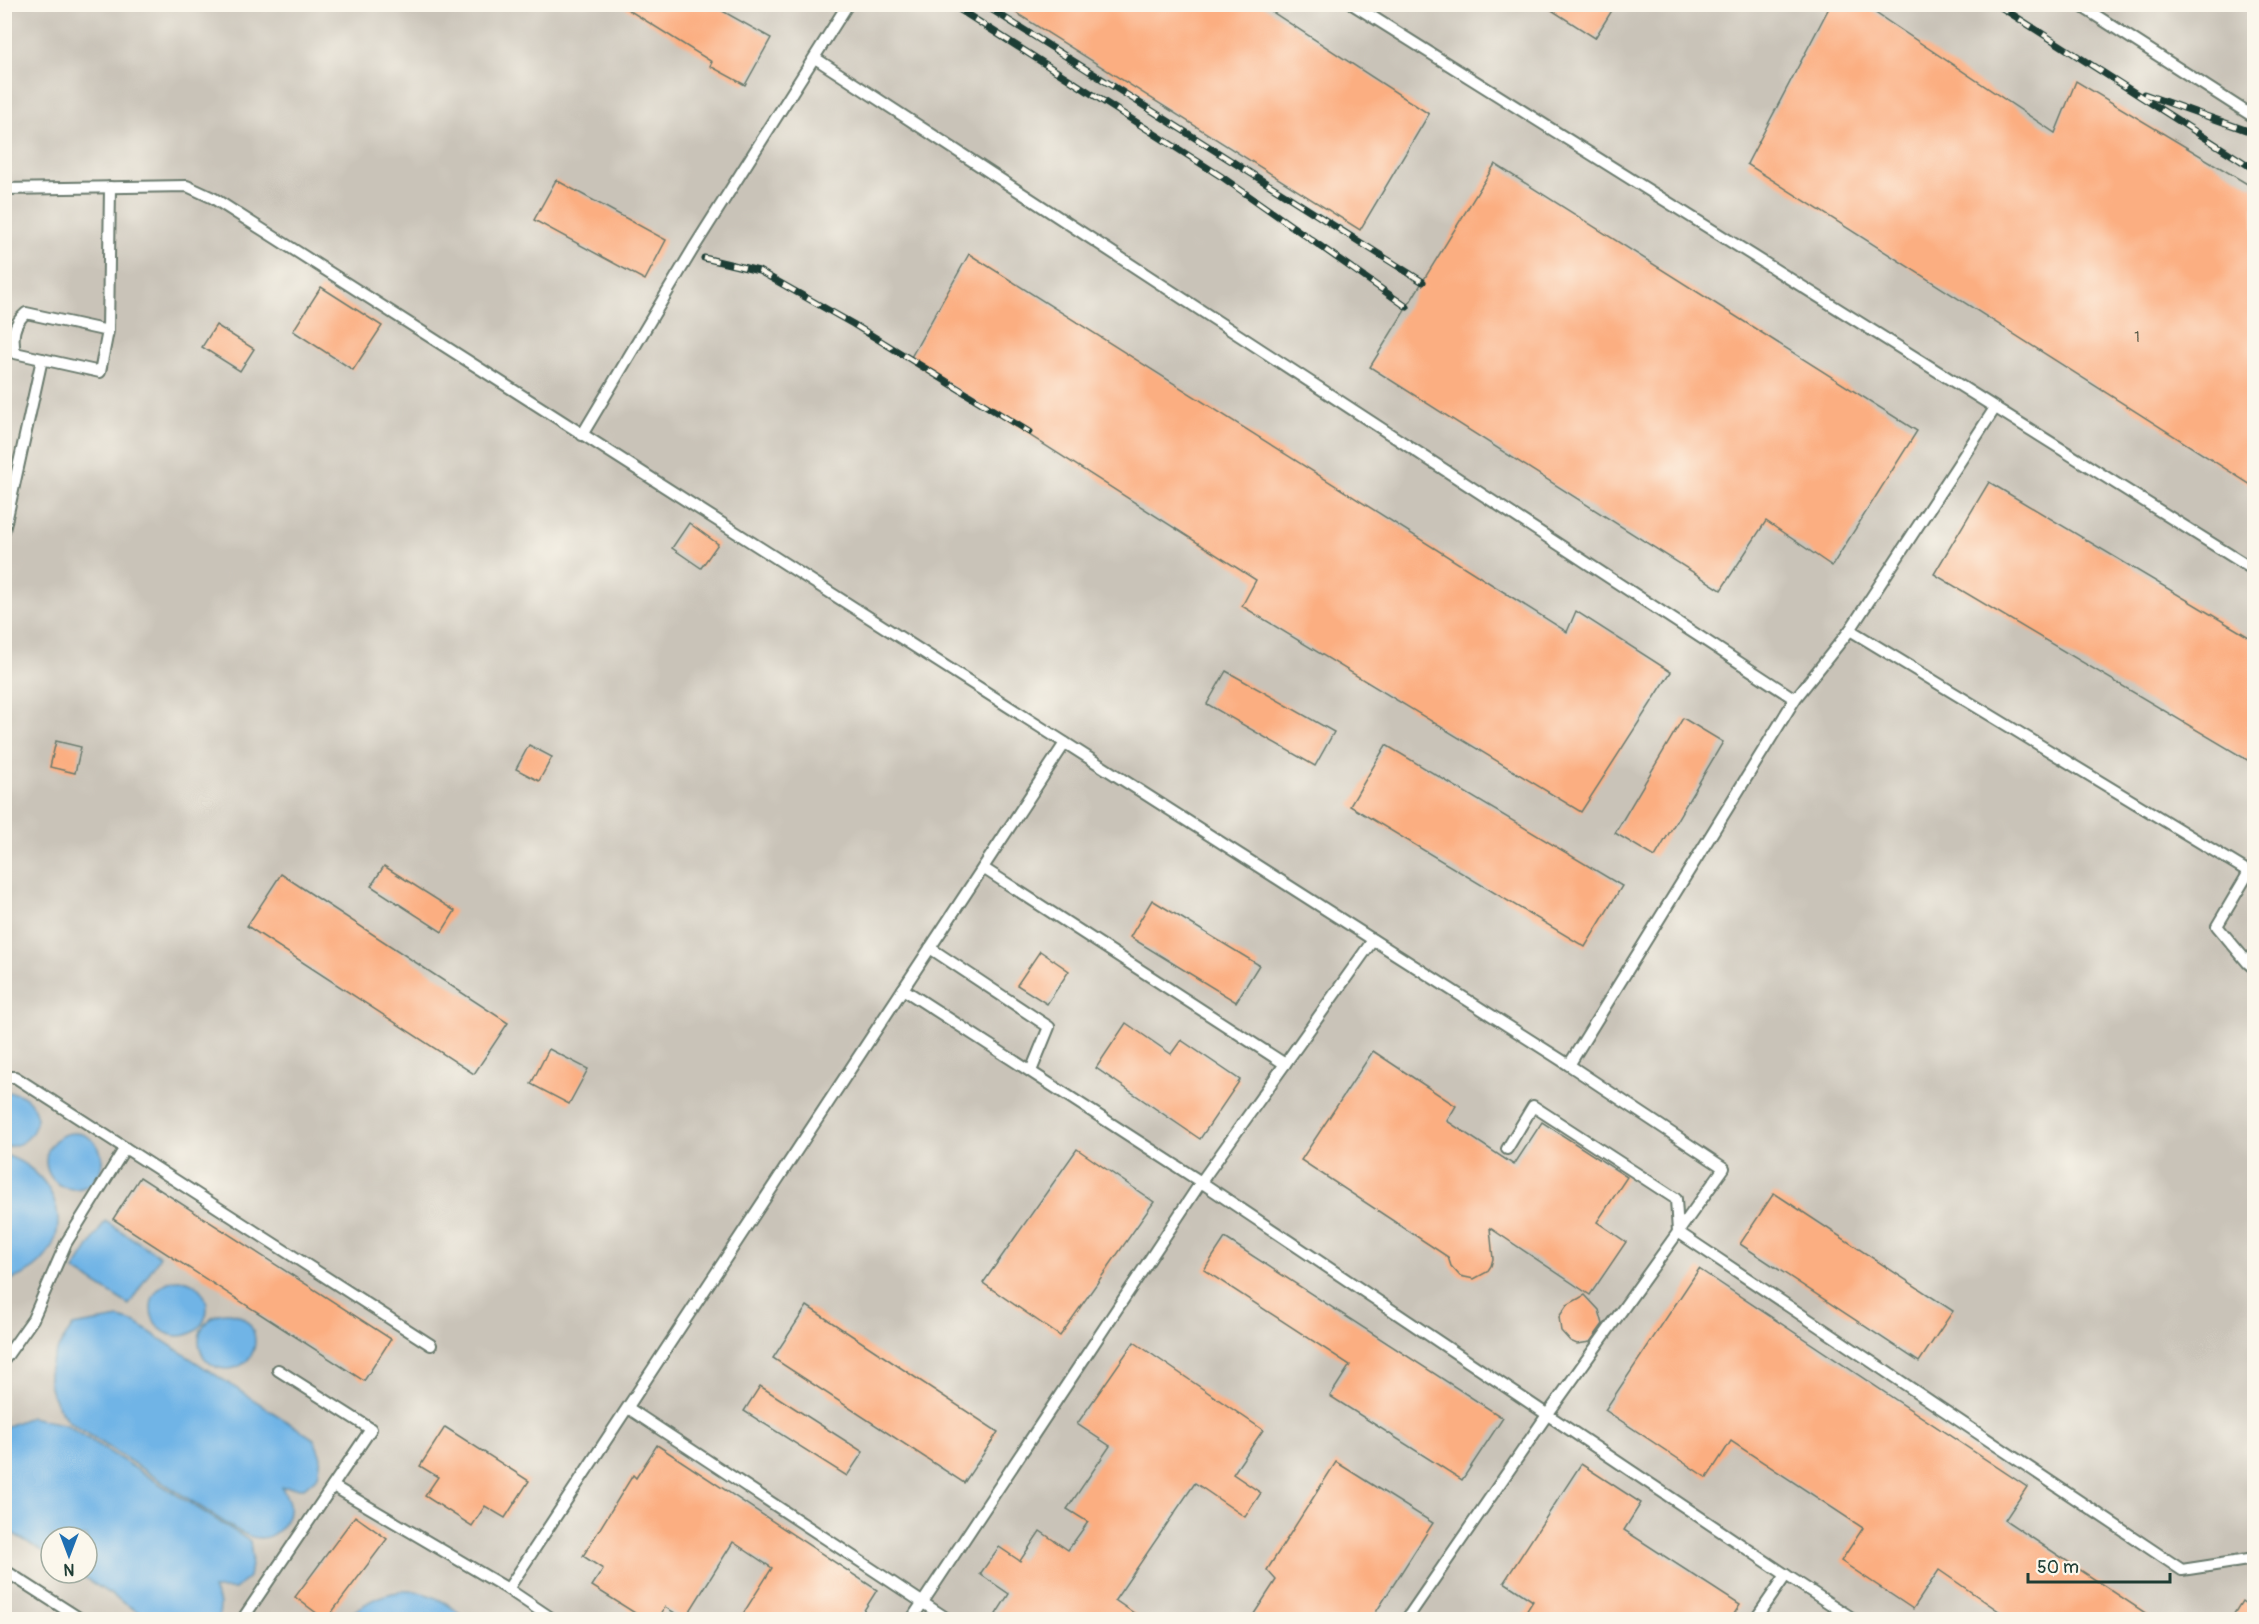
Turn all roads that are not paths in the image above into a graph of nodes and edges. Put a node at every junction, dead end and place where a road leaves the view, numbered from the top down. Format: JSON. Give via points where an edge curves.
{"nodes":[{"id":1,"x":848,"y":4,"type":"edge"},
{"id":2,"x":1352,"y":4,"type":"edge"},
{"id":3,"x":2078,"y":4,"type":"edge"},
{"id":4,"x":815,"y":58,"type":"junction"},
{"id":5,"x":2254,"y":117,"type":"edge"},
{"id":6,"x":110,"y":187,"type":"junction"},
{"id":7,"x":4,"y":189,"type":"edge"},
{"id":8,"x":108,"y":330,"type":"junction"},
{"id":9,"x":42,"y":359,"type":"junction"},
{"id":10,"x":1995,"y":408,"type":"junction"},
{"id":11,"x":582,"y":435,"type":"junction"},
{"id":12,"x":4,"y":531,"type":"edge"},
{"id":13,"x":2254,"y":570,"type":"edge"},
{"id":14,"x":1850,"y":630,"type":"junction"},
{"id":15,"x":1795,"y":699,"type":"junction"},
{"id":16,"x":1065,"y":743,"type":"junction"},
{"id":17,"x":983,"y":868,"type":"junction"},
{"id":18,"x":1373,"y":940,"type":"junction"},
{"id":19,"x":930,"y":948,"type":"junction"},
{"id":20,"x":2254,"y":968,"type":"edge"},
{"id":21,"x":903,"y":989,"type":"junction"},
{"id":22,"x":1285,"y":1064,"type":"junction"},
{"id":23,"x":1569,"y":1065,"type":"junction"},
{"id":24,"x":1030,"y":1071,"type":"junction"},
{"id":25,"x":4,"y":1077,"type":"edge"},
{"id":26,"x":125,"y":1148,"type":"junction"},
{"id":27,"x":1507,"y":1149,"type":"dead end"},
{"id":28,"x":1202,"y":1182,"type":"junction"},
{"id":29,"x":1678,"y":1232,"type":"junction"},
{"id":30,"x":431,"y":1345,"type":"dead end"},
{"id":31,"x":4,"y":1360,"type":"edge"},
{"id":32,"x":278,"y":1370,"type":"dead end"},
{"id":33,"x":628,"y":1408,"type":"junction"},
{"id":34,"x":1547,"y":1415,"type":"junction"},
{"id":35,"x":333,"y":1486,"type":"junction"},
{"id":36,"x":2254,"y":1559,"type":"edge"},
{"id":37,"x":4,"y":1570,"type":"edge"},
{"id":38,"x":1786,"y":1575,"type":"junction"},
{"id":39,"x":508,"y":1589,"type":"junction"},
{"id":40,"x":923,"y":1602,"type":"junction"},
{"id":41,"x":82,"y":1620,"type":"edge"},
{"id":42,"x":242,"y":1620,"type":"edge"},
{"id":43,"x":554,"y":1620,"type":"edge"},
{"id":44,"x":911,"y":1620,"type":"edge"},
{"id":45,"x":949,"y":1620,"type":"edge"},
{"id":46,"x":1406,"y":1620,"type":"edge"},
{"id":47,"x":1755,"y":1620,"type":"edge"},
{"id":48,"x":1855,"y":1620,"type":"edge"}],
"edges":[{"from":1,"to":4,"type":"lane"},
{"from":2,"to":10,"type":"lane"},
{"from":3,"to":5,"type":"lane"},
{"from":4,"to":11,"type":"lane","via":[[693,249]]},
{"from":4,"to":15,"type":"lane"},
{"from":6,"to":7,"type":"lane"},
{"from":6,"to":8,"type":"lane"},
{"from":6,"to":11,"type":"lane","via":[[187,186],[213,198]]},
{"from":8,"to":9,"type":"lane","via":[[100,372]]},
{"from":8,"to":9,"type":"lane","via":[[27,312],[17,320],[12,338],[15,353]]},
{"from":9,"to":12,"type":"lane"},
{"from":10,"to":13,"type":"lane"},
{"from":10,"to":14,"type":"lane"},
{"from":11,"to":16,"type":"lane"},
{"from":14,"to":15,"type":"lane"},
{"from":14,"to":20,"type":"lane","via":[[2249,872],[2217,926]]},
{"from":15,"to":23,"type":"lane"},
{"from":16,"to":17,"type":"lane"},
{"from":16,"to":18,"type":"lane"},
{"from":17,"to":19,"type":"lane"},
{"from":17,"to":22,"type":"lane"},
{"from":18,"to":22,"type":"lane"},
{"from":18,"to":23,"type":"lane"},
{"from":19,"to":21,"type":"lane"},
{"from":19,"to":24,"type":"lane","via":[[1049,1027]]},
{"from":21,"to":24,"type":"lane"},
{"from":21,"to":33,"type":"lane"},
{"from":22,"to":28,"type":"lane"},
{"from":23,"to":29,"type":"lane","via":[[1724,1168]]},
{"from":24,"to":28,"type":"lane"},
{"from":25,"to":26,"type":"lane","via":[[15,1077]]},
{"from":26,"to":30,"type":"lane"},
{"from":26,"to":31,"type":"lane","via":[[66,1243],[33,1319]]},
{"from":27,"to":29,"type":"lane","via":[[1533,1106],[1676,1199]]},
{"from":28,"to":34,"type":"lane"},
{"from":28,"to":40,"type":"lane"},
{"from":29,"to":34,"type":"lane"},
{"from":29,"to":36,"type":"lane","via":[[2182,1570]]},
{"from":32,"to":35,"type":"lane","via":[[371,1429]]},
{"from":33,"to":39,"type":"lane"},
{"from":33,"to":40,"type":"lane"},
{"from":34,"to":38,"type":"lane"},
{"from":34,"to":46,"type":"lane"},
{"from":35,"to":39,"type":"lane"},
{"from":35,"to":42,"type":"lane"},
{"from":37,"to":41,"type":"lane"},
{"from":38,"to":47,"type":"lane"},
{"from":38,"to":48,"type":"lane"},
{"from":39,"to":43,"type":"lane"},
{"from":40,"to":44,"type":"lane"},
{"from":40,"to":45,"type":"lane"}]}
